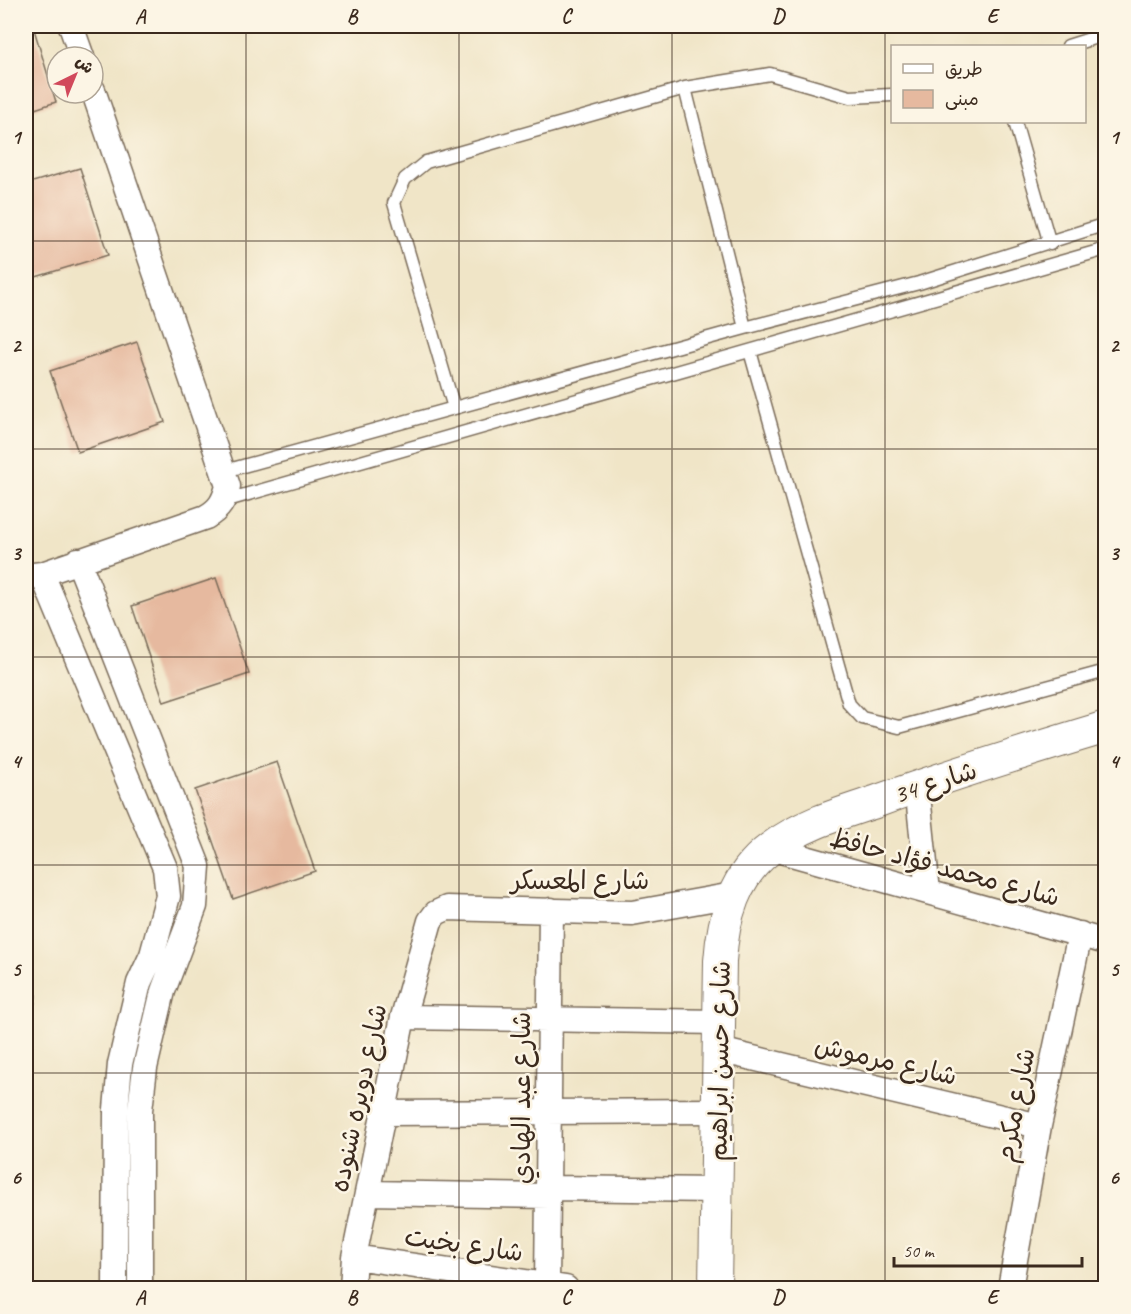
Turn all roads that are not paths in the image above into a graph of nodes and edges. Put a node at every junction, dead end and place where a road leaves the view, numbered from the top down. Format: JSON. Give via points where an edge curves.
{"nodes":[{"id":1,"x":71,"y":26,"type":"edge"},
{"id":2,"x":1106,"y":34,"type":"edge"},
{"id":3,"x":78,"y":45,"type":"edge"},
{"id":4,"x":1071,"y":45,"type":"edge"},
{"id":5,"x":685,"y":88,"type":"junction"},
{"id":6,"x":891,"y":95,"type":"edge"},
{"id":7,"x":98,"y":105,"type":"edge"},
{"id":8,"x":1015,"y":123,"type":"edge"},
{"id":9,"x":1106,"y":224,"type":"edge"},
{"id":10,"x":1050,"y":243,"type":"junction"},
{"id":11,"x":1106,"y":249,"type":"edge"},
{"id":12,"x":745,"y":328,"type":"junction"},
{"id":13,"x":750,"y":351,"type":"junction"},
{"id":14,"x":454,"y":408,"type":"junction"},
{"id":15,"x":225,"y":471,"type":"junction"},
{"id":16,"x":224,"y":501,"type":"junction"},
{"id":17,"x":78,"y":560,"type":"junction"},
{"id":18,"x":34,"y":575,"type":"edge"},
{"id":19,"x":1106,"y":671,"type":"edge"},
{"id":20,"x":1106,"y":727,"type":"edge"},
{"id":21,"x":917,"y":786,"type":"junction"},
{"id":22,"x":770,"y":848,"type":"junction"},
{"id":23,"x":928,"y":892,"type":"junction"},
{"id":24,"x":733,"y":895,"type":"junction"},
{"id":25,"x":551,"y":910,"type":"junction"},
{"id":26,"x":430,"y":921,"type":"joint"},
{"id":27,"x":1080,"y":934,"type":"junction"},
{"id":28,"x":1106,"y":942,"type":"edge"},
{"id":29,"x":26,"y":986,"type":"edge"},
{"id":30,"x":26,"y":1012,"type":"edge"},
{"id":31,"x":403,"y":1017,"type":"junction"},
{"id":32,"x":550,"y":1019,"type":"junction"},
{"id":33,"x":719,"y":1036,"type":"junction"},
{"id":34,"x":549,"y":1111,"type":"junction"},
{"id":35,"x":718,"y":1111,"type":"junction"},
{"id":36,"x":383,"y":1113,"type":"junction"},
{"id":37,"x":1039,"y":1126,"type":"junction"},
{"id":38,"x":717,"y":1190,"type":"junction"},
{"id":39,"x":548,"y":1192,"type":"junction"},
{"id":40,"x":367,"y":1193,"type":"junction"},
{"id":41,"x":354,"y":1257,"type":"junction"},
{"id":42,"x":518,"y":1285,"type":"edge"},
{"id":43,"x":557,"y":1287,"type":"edge"},
{"id":44,"x":115,"y":1288,"type":"edge"},
{"id":45,"x":140,"y":1288,"type":"edge"},
{"id":46,"x":352,"y":1288,"type":"edge"},
{"id":47,"x":716,"y":1288,"type":"edge"},
{"id":48,"x":1010,"y":1288,"type":"edge"}],
"edges":[{"from":1,"to":3,"type":"street"},
{"from":2,"to":4,"type":"lane"},
{"from":5,"to":6,"type":"lane","via":[[770,74],[850,97]]},
{"from":5,"to":12,"type":"lane"},
{"from":5,"to":14,"type":"lane","via":[[426,162],[405,179],[394,203]]},
{"from":7,"to":15,"type":"street"},
{"from":8,"to":10,"type":"lane"},
{"from":9,"to":10,"type":"lane"},
{"from":10,"to":12,"type":"lane","via":[[920,283]]},
{"from":11,"to":13,"type":"lane"},
{"from":12,"to":14,"type":"lane"},
{"from":13,"to":16,"type":"lane"},
{"from":13,"to":19,"type":"lane","via":[[849,704],[861,718],[899,727]]},
{"from":14,"to":15,"type":"lane"},
{"from":15,"to":16,"type":"street","via":[[228,486]]},
{"from":16,"to":17,"type":"street","via":[[206,517]]},
{"from":17,"to":18,"type":"street"},
{"from":17,"to":45,"type":"street","via":[[198,866],[195,906],[163,990],[145,1068],[140,1110]]},
{"from":18,"to":44,"type":"street","via":[[165,868],[168,896],[152,955],[139,983],[120,1064]]},
{"from":20,"to":21,"type":"street","name":"شارع 34"},
{"from":21,"to":22,"type":"street","name":"شارع 34","via":[[810,825]]},
{"from":21,"to":23,"type":"street"},
{"from":22,"to":23,"type":"street","name":"شارع محمد فؤاد حافظ"},
{"from":22,"to":24,"type":"street","name":"شارع حسن ابراهيم"},
{"from":23,"to":27,"type":"street","name":"شارع محمد فؤاد حافظ"},
{"from":24,"to":25,"type":"street","name":"شارع المعسكر","via":[[632,913]]},
{"from":24,"to":33,"type":"street","name":"شارع حسن ابراهيم","via":[[723,927]]},
{"from":25,"to":26,"type":"street","name":"شارع المعسكر","via":[[447,908]]},
{"from":25,"to":32,"type":"street","name":"شارع عبد الهادي"},
{"from":26,"to":31,"type":"street","name":"شارع دويره شنوده"},
{"from":27,"to":28,"type":"street","name":"شارع محمد فؤاد حافظ"},
{"from":27,"to":37,"type":"street","name":"شارع مكرم"},
{"from":29,"to":30,"type":"lane"},
{"from":31,"to":32,"type":"street","name":"شارع مرموش"},
{"from":31,"to":36,"type":"street","name":"شارع دويره شنوده"},
{"from":32,"to":33,"type":"street","name":"شارع مرموش"},
{"from":32,"to":34,"type":"street","name":"شارع عبد الهادي"},
{"from":33,"to":35,"type":"street","name":"شارع حسن ابراهيم"},
{"from":33,"to":37,"type":"street","name":"شارع مرموش"},
{"from":34,"to":35,"type":"street"},
{"from":34,"to":36,"type":"street"},
{"from":34,"to":39,"type":"street","name":"شارع عبد الهادي"},
{"from":35,"to":38,"type":"street","name":"شارع حسن ابراهيم"},
{"from":36,"to":40,"type":"street","name":"شارع دويره شنوده"},
{"from":37,"to":48,"type":"street","name":"شارع مكرم"},
{"from":38,"to":39,"type":"street"},
{"from":38,"to":47,"type":"street","name":"شارع حسن ابراهيم"},
{"from":39,"to":40,"type":"street"},
{"from":39,"to":43,"type":"street","name":"شارع عبد الهادي"},
{"from":40,"to":41,"type":"street","name":"شارع دويره شنوده"},
{"from":41,"to":42,"type":"street","name":"شارع بخيت"},
{"from":41,"to":46,"type":"street","name":"شارع دويره شنوده"},
{"from":42,"to":43,"type":"street","name":"شارع بخيت"}]}
